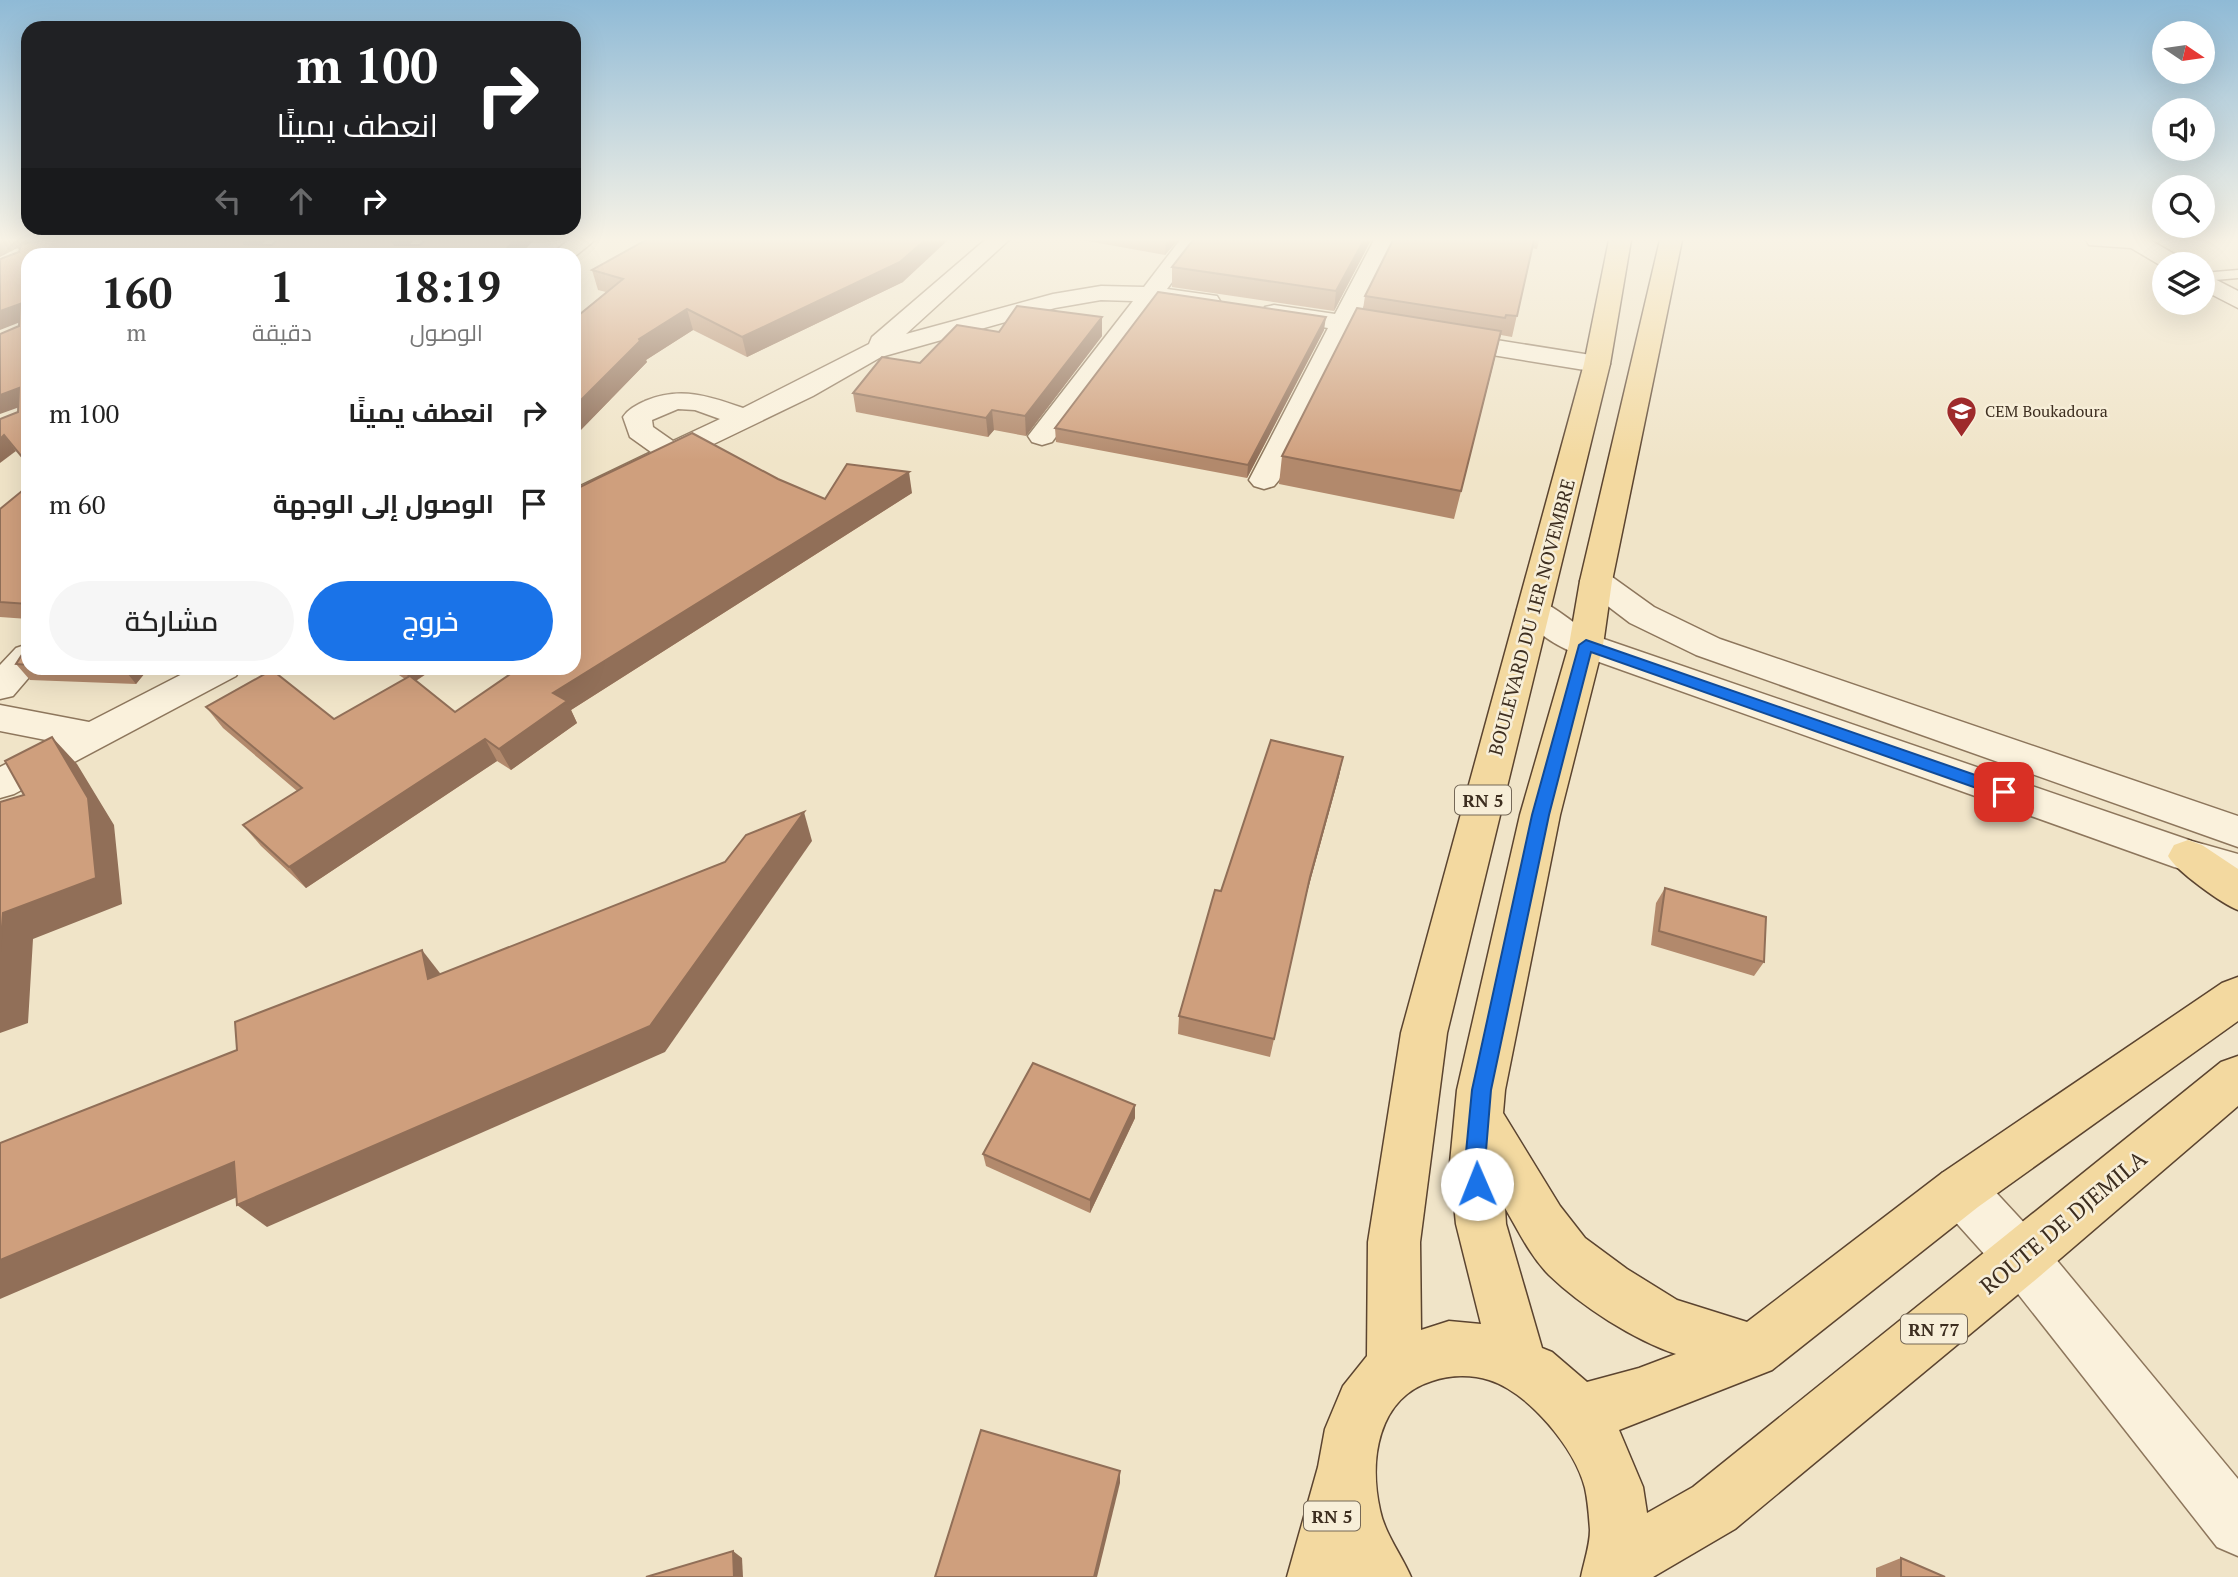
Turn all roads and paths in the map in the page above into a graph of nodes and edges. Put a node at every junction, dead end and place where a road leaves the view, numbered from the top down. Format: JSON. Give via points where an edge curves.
{"nodes":[{"id":1,"x":914,"y":314,"type":"edge"},
{"id":2,"x":1007,"y":314,"type":"edge"},
{"id":3,"x":1137,"y":314,"type":"edge"},
{"id":4,"x":1282,"y":314,"type":"edge"},
{"id":5,"x":1349,"y":314,"type":"edge"},
{"id":6,"x":1606,"y":314,"type":"edge"},
{"id":7,"x":1655,"y":314,"type":"edge"},
{"id":8,"x":1344,"y":324,"type":"junction"},
{"id":9,"x":872,"y":351,"type":"junction"},
{"id":10,"x":1597,"y":364,"type":"junction"},
{"id":11,"x":743,"y":418,"type":"junction"},
{"id":12,"x":1042,"y":436,"type":"dead end"},
{"id":13,"x":670,"y":452,"type":"junction"},
{"id":14,"x":1264,"y":480,"type":"dead end"},
{"id":15,"x":581,"y":496,"type":"edge"},
{"id":16,"x":1596,"y":581,"type":"junction"},
{"id":17,"x":1534,"y":610,"type":"junction"},
{"id":18,"x":1586,"y":645,"type":"junction"},
{"id":19,"x":21,"y":664,"type":"edge"},
{"id":20,"x":197,"y":677,"type":"edge"},
{"id":21,"x":0,"y":687,"type":"edge"},
{"id":22,"x":0,"y":718,"type":"edge"},
{"id":23,"x":93,"y":736,"type":"junction"},
{"id":24,"x":0,"y":784,"type":"edge"},
{"id":25,"x":1483,"y":800,"type":"junction"},
{"id":26,"x":1541,"y":815,"type":"junction"},
{"id":27,"x":2238,"y":832,"type":"edge"},
{"id":28,"x":2188,"y":856,"type":"junction"},
{"id":29,"x":2238,"y":870,"type":"edge"},
{"id":30,"x":2238,"y":893,"type":"edge"},
{"id":31,"x":2238,"y":996,"type":"edge"},
{"id":32,"x":2238,"y":1077,"type":"edge"},
{"id":33,"x":1479,"y":1119,"type":"junction"},
{"id":34,"x":1960,"y":1190,"type":"junction"},
{"id":35,"x":2022,"y":1258,"type":"junction"},
{"id":36,"x":1753,"y":1351,"type":"junction"},
{"id":37,"x":1519,"y":1363,"type":"junction"},
{"id":38,"x":1394,"y":1368,"type":"junction"},
{"id":39,"x":1578,"y":1413,"type":"junction"},
{"id":40,"x":1347,"y":1456,"type":"junction"},
{"id":41,"x":2235,"y":1532,"type":"edge"},
{"id":42,"x":1615,"y":1571,"type":"edge"},
{"id":43,"x":1318,"y":1577,"type":"edge"},
{"id":44,"x":1380,"y":1577,"type":"edge"}],
"edges":[{"from":1,"to":9,"type":"street"},
{"from":2,"to":9,"type":"street"},
{"from":3,"to":12,"type":"street"},
{"from":4,"to":8,"type":"street"},
{"from":5,"to":8,"type":"street"},
{"from":6,"to":10,"type":"main road","name":"BOULEVARD DU 1ER NOVEMBRE","number":"RN 5"},
{"from":7,"to":16,"type":"main road"},
{"from":8,"to":10,"type":"street"},
{"from":8,"to":14,"type":"street"},
{"from":9,"to":11,"type":"street"},
{"from":10,"to":17,"type":"main road","name":"BOULEVARD DU 1ER NOVEMBRE","number":"RN 5"},
{"from":11,"to":13,"type":"street"},
{"from":11,"to":13,"type":"street","via":[[689,399],[655,405],[637,417],[640,431]]},
{"from":13,"to":15,"type":"street"},
{"from":16,"to":18,"type":"main road"},
{"from":16,"to":27,"type":"street","via":[[1642,615],[1708,647]]},
{"from":17,"to":18,"type":"street","via":[[1568,638]]},
{"from":17,"to":25,"type":"main road","name":"BOULEVARD DU 1ER NOVEMBRE","number":"RN 5"},
{"from":18,"to":26,"type":"main road"},
{"from":18,"to":28,"type":"street"},
{"from":19,"to":21,"type":"street"},
{"from":20,"to":23,"type":"street"},
{"from":22,"to":23,"type":"street"},
{"from":23,"to":24,"type":"street"},
{"from":25,"to":26,"type":"main road"},
{"from":25,"to":38,"type":"main road","name":"BOULEVARD DU 1ER NOVEMBRE","number":"RN 5","via":[[1424,1033],[1394,1242]]},
{"from":26,"to":33,"type":"main road","via":[[1481,1090]]},
{"from":28,"to":29,"type":"street"},
{"from":28,"to":30,"type":"main road"},
{"from":31,"to":34,"type":"main road"},
{"from":32,"to":35,"type":"main road","name":"ROUTE DE DJEMILA","number":"RN 77"},
{"from":33,"to":36,"type":"main road","via":[[1542,1224],[1567,1256],[1608,1288],[1665,1322]]},
{"from":33,"to":37,"type":"main road","via":[[1475,1163],[1481,1224]]},
{"from":34,"to":35,"type":"street"},
{"from":34,"to":36,"type":"main road"},
{"from":35,"to":41,"type":"street"},
{"from":35,"to":42,"type":"main road","name":"ROUTE DE DJEMILA","number":"RN 77","via":[[1714,1508]]},
{"from":36,"to":39,"type":"main road","via":[[1639,1396]]},
{"from":37,"to":38,"type":"main road","via":[[1486,1351],[1452,1348],[1421,1353]]},
{"from":37,"to":39,"type":"main road","via":[[1550,1384]]},
{"from":38,"to":40,"type":"main road","via":[[1371,1390],[1355,1421]]},
{"from":39,"to":42,"type":"main road","via":[[1600,1446],[1615,1485],[1620,1525]]},
{"from":40,"to":43,"type":"main road","number":"RN 5"},
{"from":40,"to":44,"type":"main road","via":[[1347,1495],[1357,1535]]}]}
